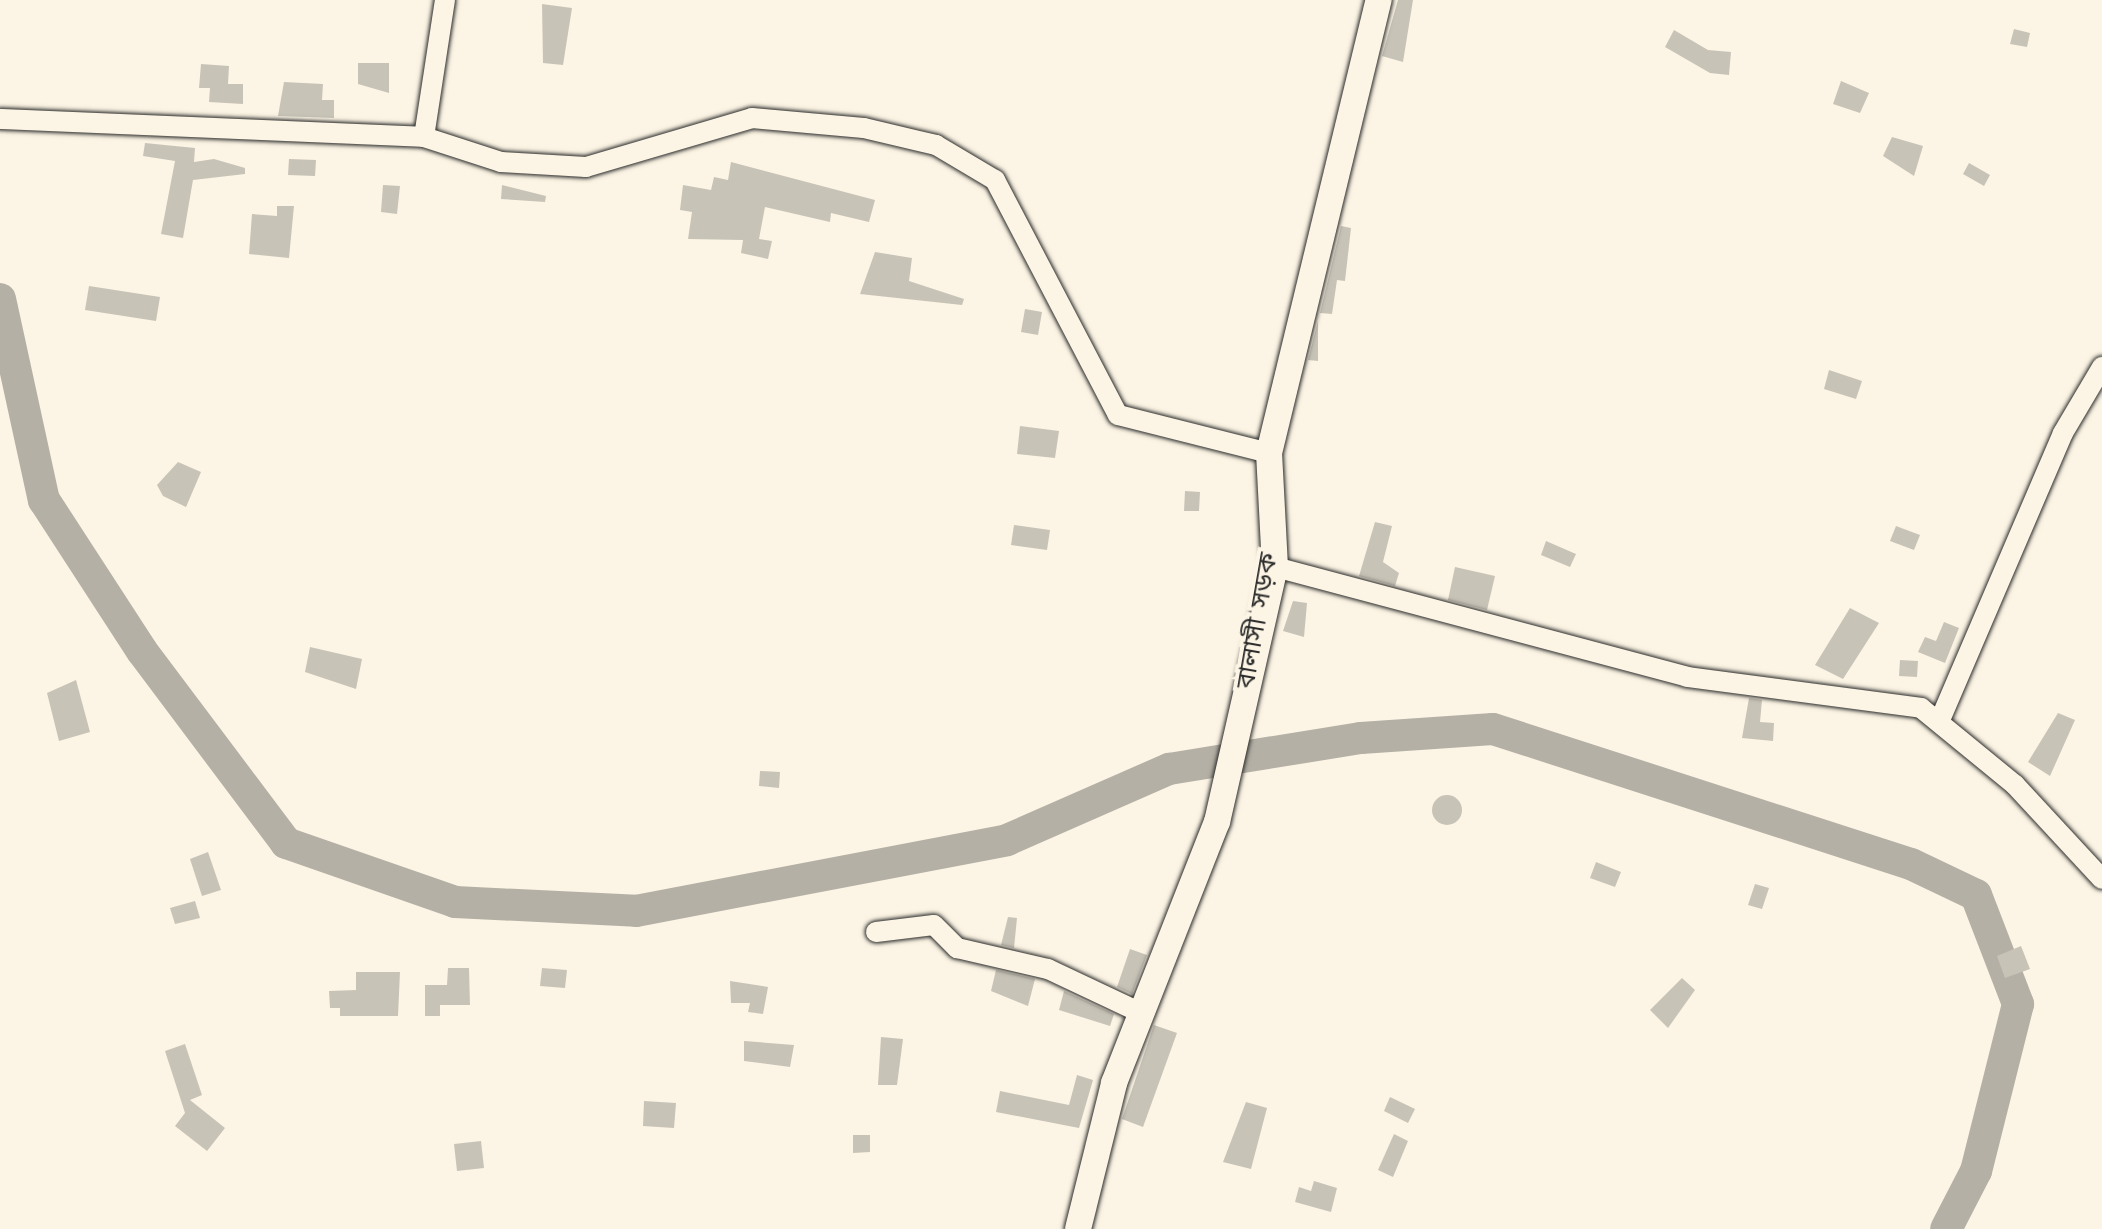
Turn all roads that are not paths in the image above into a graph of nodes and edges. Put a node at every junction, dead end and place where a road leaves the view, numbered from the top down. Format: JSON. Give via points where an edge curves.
{"nodes":[{"id":1,"x":445,"y":0,"type":"edge"},
{"id":2,"x":1379,"y":0,"type":"edge"},
{"id":3,"x":0,"y":119,"type":"edge"},
{"id":4,"x":424,"y":137,"type":"junction"},
{"id":5,"x":2102,"y":367,"type":"edge"},
{"id":6,"x":1269,"y":453,"type":"junction"},
{"id":7,"x":1275,"y":567,"type":"junction"},
{"id":8,"x":1940,"y":720,"type":"junction"},
{"id":9,"x":2102,"y":879,"type":"edge"},
{"id":10,"x":876,"y":932,"type":"dead end"},
{"id":11,"x":1141,"y":1013,"type":"junction"},
{"id":12,"x":1078,"y":1229,"type":"edge"}],
"edges":[{"from":1,"to":4,"type":"street"},
{"from":2,"to":6,"type":"main road","name":"বালাসী সড়ক"},
{"from":3,"to":4,"type":"street"},
{"from":4,"to":6,"type":"street","via":[[501,162],[586,167],[752,118],[864,128],[936,145],[995,180],[1118,415]]},
{"from":5,"to":8,"type":"street","via":[[2063,433]]},
{"from":6,"to":7,"type":"main road","name":"বালাসী সড়ক"},
{"from":7,"to":8,"type":"street","via":[[1687,677],[1890,699]]},
{"from":7,"to":11,"type":"main road","name":"বালাসী সড়ক","via":[[1217,822]]},
{"from":8,"to":9,"type":"street","via":[[2015,785]]},
{"from":10,"to":11,"type":"street","via":[[934,925],[957,948],[1048,969]]},
{"from":11,"to":12,"type":"main road","name":"বালাসী সড়ক","via":[[1114,1083]]}]}
